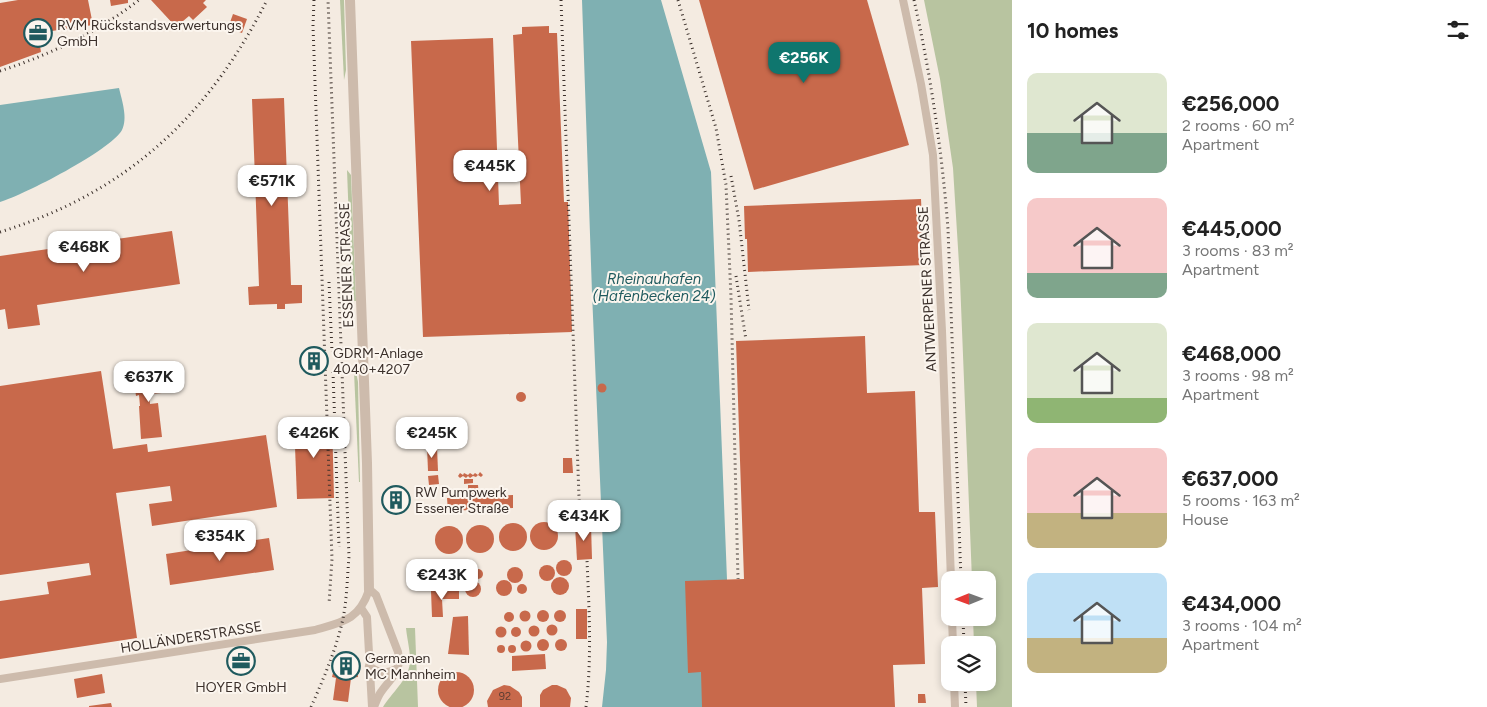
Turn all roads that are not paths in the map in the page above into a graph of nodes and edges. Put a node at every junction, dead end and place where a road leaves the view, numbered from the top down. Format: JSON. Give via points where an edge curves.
{"nodes":[{"id":1,"x":350,"y":0,"type":"edge"},
{"id":2,"x":903,"y":0,"type":"edge"},
{"id":3,"x":951,"y":571,"type":"edge"},
{"id":4,"x":369,"y":590,"type":"junction"},
{"id":5,"x":361,"y":608,"type":"junction"},
{"id":6,"x":369,"y":666,"type":"junction"},
{"id":7,"x":398,"y":668,"type":"junction"},
{"id":8,"x":0,"y":679,"type":"edge"},
{"id":9,"x":954,"y":691,"type":"edge"},
{"id":10,"x":373,"y":707,"type":"edge"},
{"id":11,"x":955,"y":707,"type":"edge"}],
"edges":[{"from":1,"to":4,"type":"street","name":"ESSENER STRASSE"},
{"from":2,"to":3,"type":"street","name":"ANTWERPENER STRASSE","via":[[933,155]]},
{"from":4,"to":5,"type":"street"},
{"from":4,"to":7,"type":"street","via":[[376,595],[398,652]]},
{"from":5,"to":6,"type":"street","via":[[367,617]]},
{"from":5,"to":8,"type":"street","name":"HOLLÄNDERSTRASSE","via":[[346,620],[316,630]]},
{"from":6,"to":7,"type":"street","via":[[382,673]]},
{"from":6,"to":10,"type":"street"},
{"from":7,"to":10,"type":"street"},
{"from":9,"to":11,"type":"street"}]}
